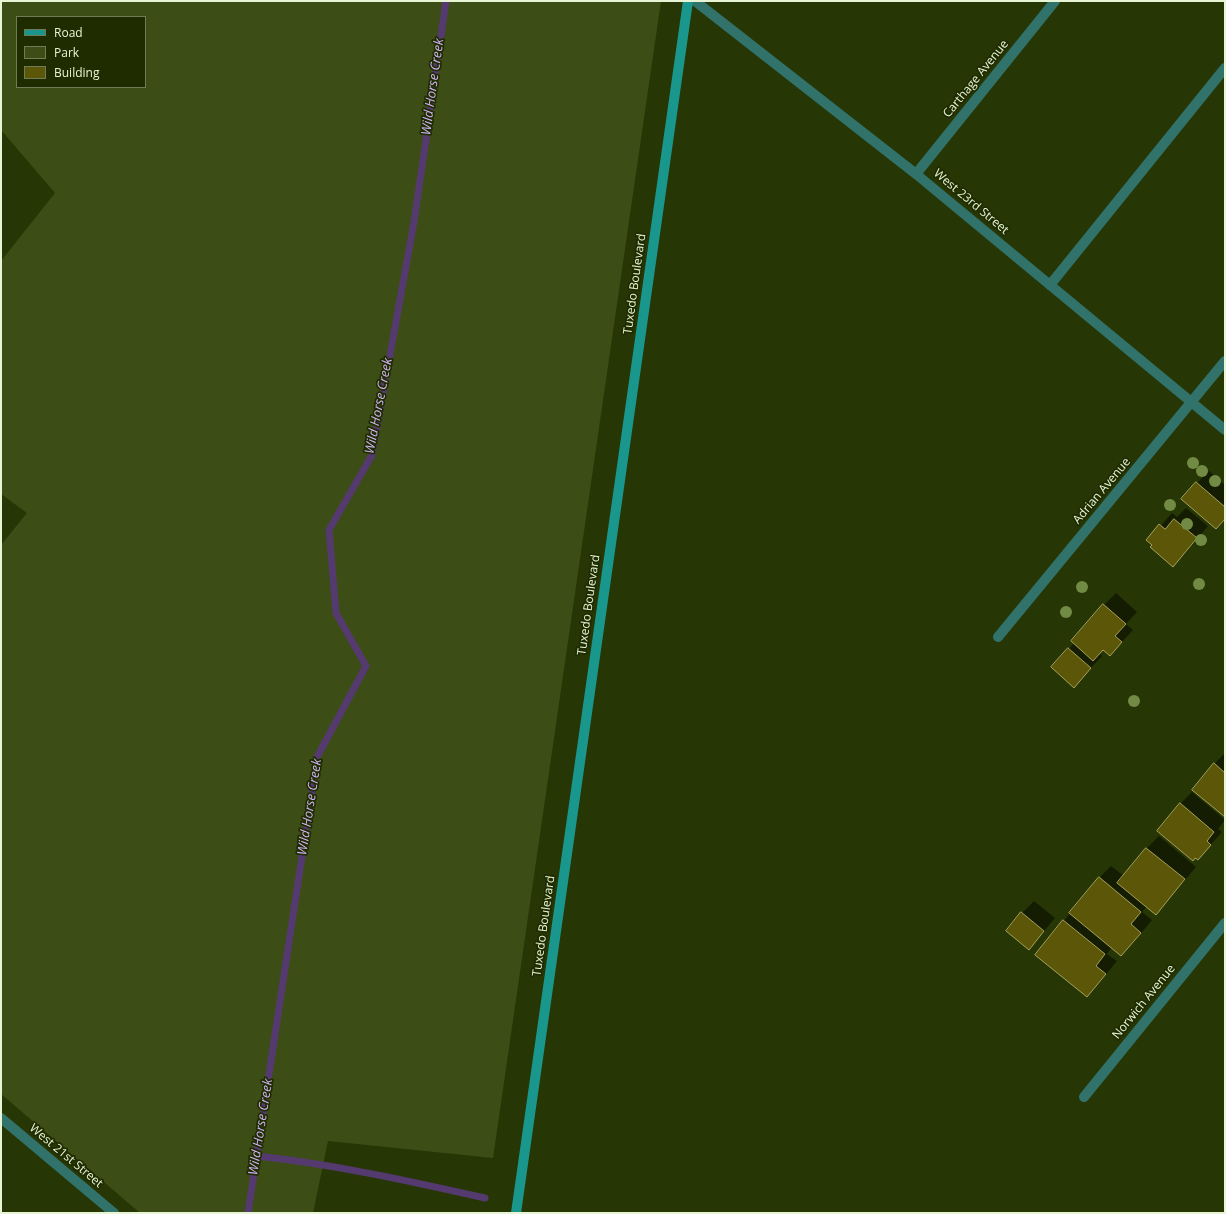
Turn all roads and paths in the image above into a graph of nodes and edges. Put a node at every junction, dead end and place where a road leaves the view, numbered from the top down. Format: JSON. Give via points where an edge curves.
{"nodes":[{"id":1,"x":688,"y":1,"type":"edge"},
{"id":2,"x":695,"y":1,"type":"edge"},
{"id":3,"x":1055,"y":1,"type":"edge"},
{"id":4,"x":1225,"y":68,"type":"edge"},
{"id":5,"x":916,"y":174,"type":"junction"},
{"id":6,"x":1050,"y":285,"type":"junction"},
{"id":7,"x":1225,"y":361,"type":"edge"},
{"id":8,"x":1191,"y":403,"type":"junction"},
{"id":9,"x":1225,"y":430,"type":"edge"},
{"id":10,"x":998,"y":637,"type":"dead end"},
{"id":11,"x":1225,"y":923,"type":"edge"},
{"id":12,"x":1084,"y":1097,"type":"dead end"},
{"id":13,"x":1,"y":1118,"type":"edge"},
{"id":14,"x":114,"y":1213,"type":"edge"},
{"id":15,"x":516,"y":1213,"type":"edge"}],
"edges":[{"from":1,"to":15,"type":"street","name":"Tuxedo Boulevard"},
{"from":2,"to":5,"type":"street","name":"West 23rd Street"},
{"from":3,"to":5,"type":"street","name":"Carthage Avenue"},
{"from":4,"to":6,"type":"street"},
{"from":5,"to":6,"type":"street","name":"West 23rd Street"},
{"from":6,"to":8,"type":"street","name":"West 23rd Street"},
{"from":7,"to":8,"type":"street","name":"Adrian Avenue"},
{"from":8,"to":9,"type":"street","name":"West 23rd Street"},
{"from":8,"to":10,"type":"street","name":"Adrian Avenue"},
{"from":11,"to":12,"type":"street","name":"Norwich Avenue"},
{"from":13,"to":14,"type":"street","name":"West 21st Street"}]}
